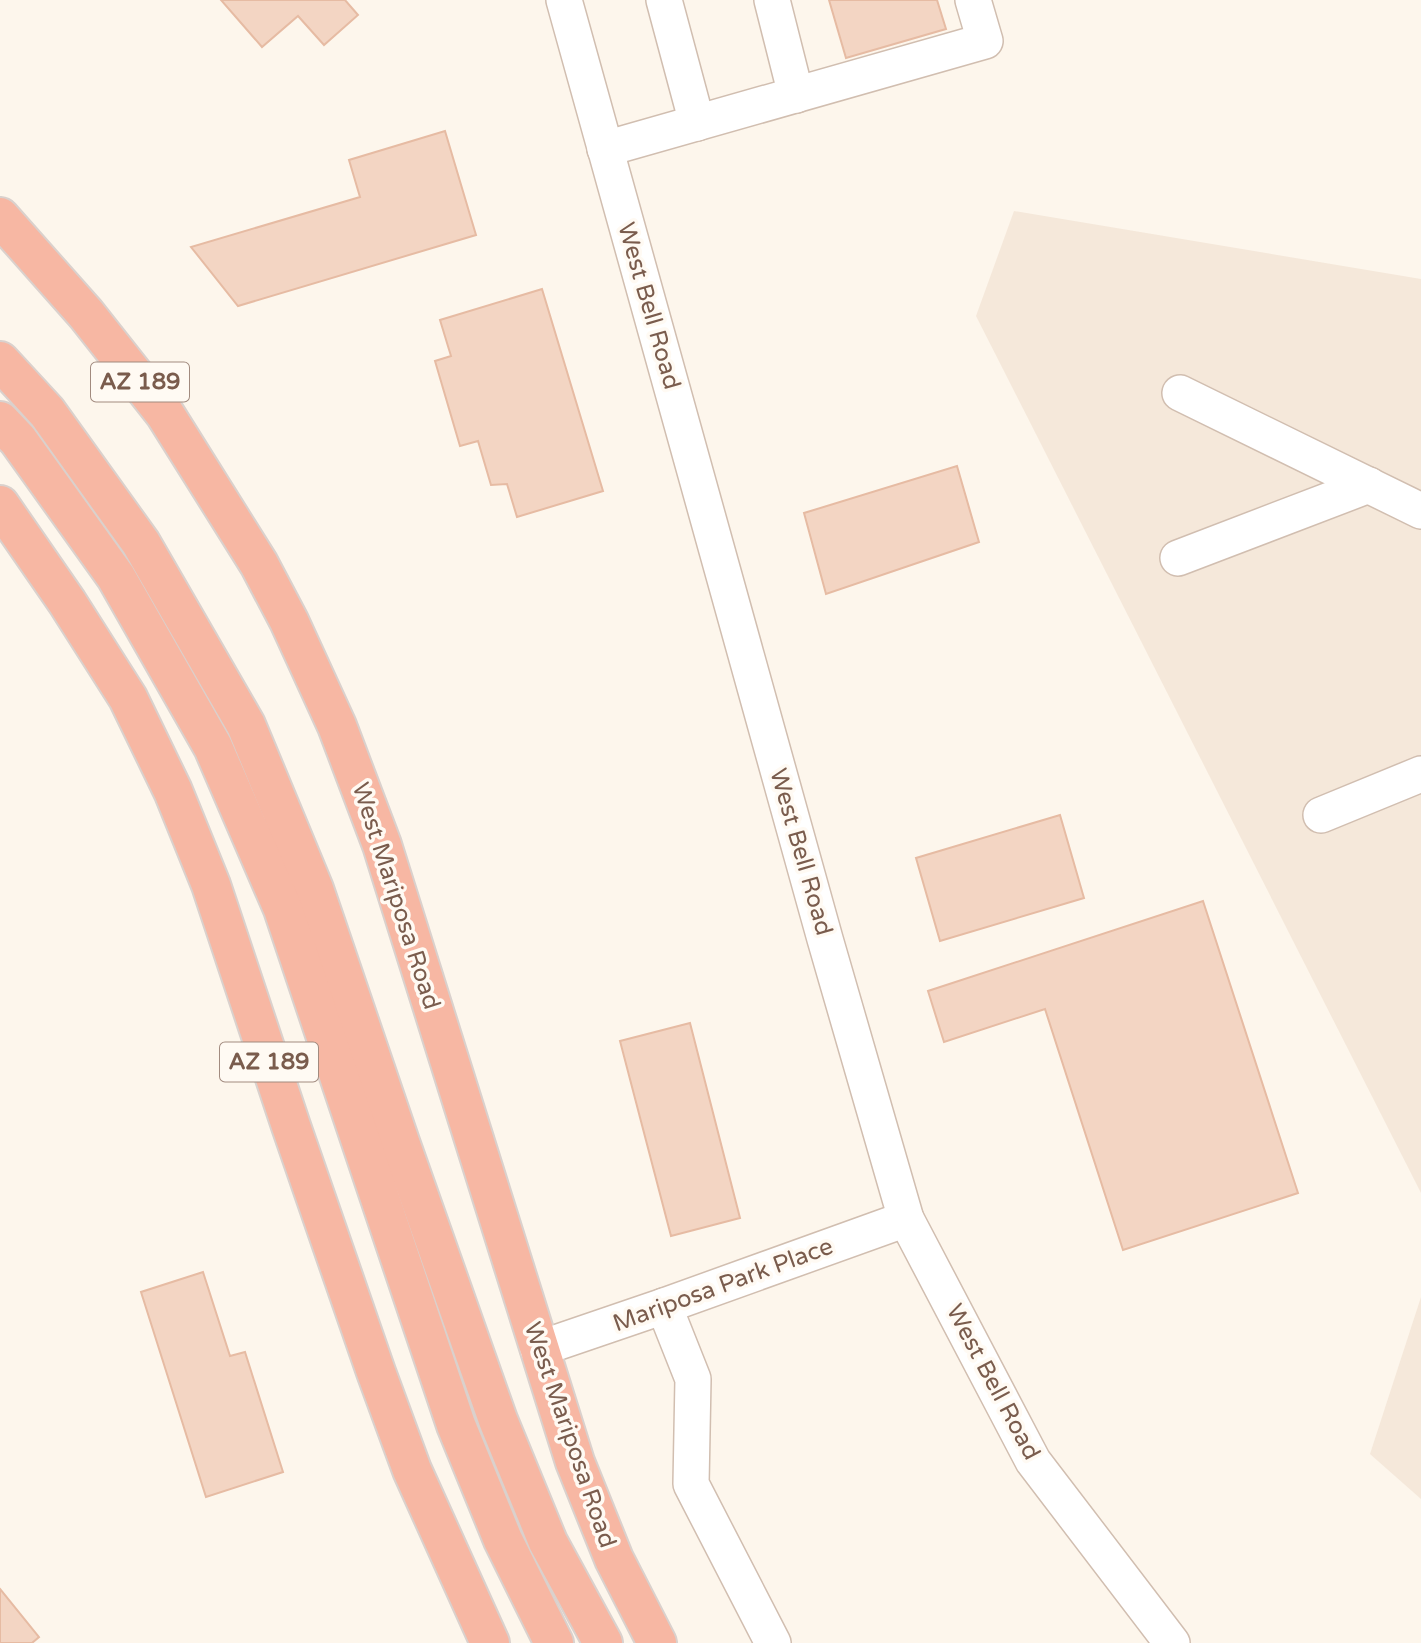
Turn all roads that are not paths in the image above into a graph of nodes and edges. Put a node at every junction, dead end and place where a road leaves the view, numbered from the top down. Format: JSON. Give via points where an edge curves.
{"nodes":[{"id":1,"x":564,"y":0,"type":"edge"},
{"id":2,"x":664,"y":0,"type":"edge"},
{"id":3,"x":772,"y":0,"type":"edge"},
{"id":4,"x":973,"y":0,"type":"edge"},
{"id":5,"x":796,"y":95,"type":"junction"},
{"id":6,"x":697,"y":123,"type":"junction"},
{"id":7,"x":605,"y":149,"type":"junction"},
{"id":8,"x":0,"y":217,"type":"edge"},
{"id":9,"x":0,"y":361,"type":"edge"},
{"id":10,"x":1180,"y":393,"type":"dead end"},
{"id":11,"x":0,"y":421,"type":"edge"},
{"id":12,"x":1369,"y":485,"type":"junction"},
{"id":13,"x":0,"y":505,"type":"edge"},
{"id":14,"x":1421,"y":510,"type":"edge"},
{"id":15,"x":1178,"y":558,"type":"dead end"},
{"id":16,"x":1421,"y":774,"type":"edge"},
{"id":17,"x":1321,"y":816,"type":"dead end"},
{"id":18,"x":906,"y":1219,"type":"junction"},
{"id":19,"x":664,"y":1306,"type":"junction"},
{"id":20,"x":538,"y":1349,"type":"junction"},
{"id":21,"x":490,"y":1643,"type":"edge"},
{"id":22,"x":554,"y":1643,"type":"edge"},
{"id":23,"x":603,"y":1643,"type":"edge"},
{"id":24,"x":657,"y":1643,"type":"edge"},
{"id":25,"x":773,"y":1643,"type":"edge"},
{"id":26,"x":1172,"y":1643,"type":"edge"}],
"edges":[{"from":1,"to":7,"type":"street","name":"West Bell Road"},
{"from":2,"to":6,"type":"street"},
{"from":3,"to":5,"type":"street"},
{"from":4,"to":5,"type":"street","via":[[985,41]]},
{"from":5,"to":6,"type":"street"},
{"from":6,"to":7,"type":"street"},
{"from":7,"to":18,"type":"street","name":"West Bell Road"},
{"from":8,"to":20,"type":"highway","name":"West Mariposa Road","number":"AZ 189","via":[[86,314],[165,414],[259,564],[289,621],[337,726],[383,845]]},
{"from":9,"to":23,"type":"highway","via":[[47,412],[141,543],[246,725],[314,889],[498,1420],[548,1542]]},
{"from":10,"to":12,"type":"street"},
{"from":11,"to":22,"type":"highway","via":[[116,577],[213,747],[283,909],[456,1425],[503,1540]]},
{"from":12,"to":14,"type":"street"},
{"from":12,"to":15,"type":"street"},
{"from":13,"to":21,"type":"highway","number":"AZ 189","via":[[128,698],[173,791],[211,885],[290,1126],[412,1470]]},
{"from":16,"to":17,"type":"street"},
{"from":18,"to":19,"type":"street","name":"Mariposa Park Place"},
{"from":18,"to":26,"type":"street","name":"West Bell Road","via":[[1033,1461]]},
{"from":19,"to":20,"type":"street","name":"Mariposa Park Place"},
{"from":19,"to":25,"type":"street","via":[[693,1379],[691,1484]]},
{"from":20,"to":24,"type":"highway","name":"West Mariposa Road","number":"AZ 189","via":[[614,1559]]}]}
